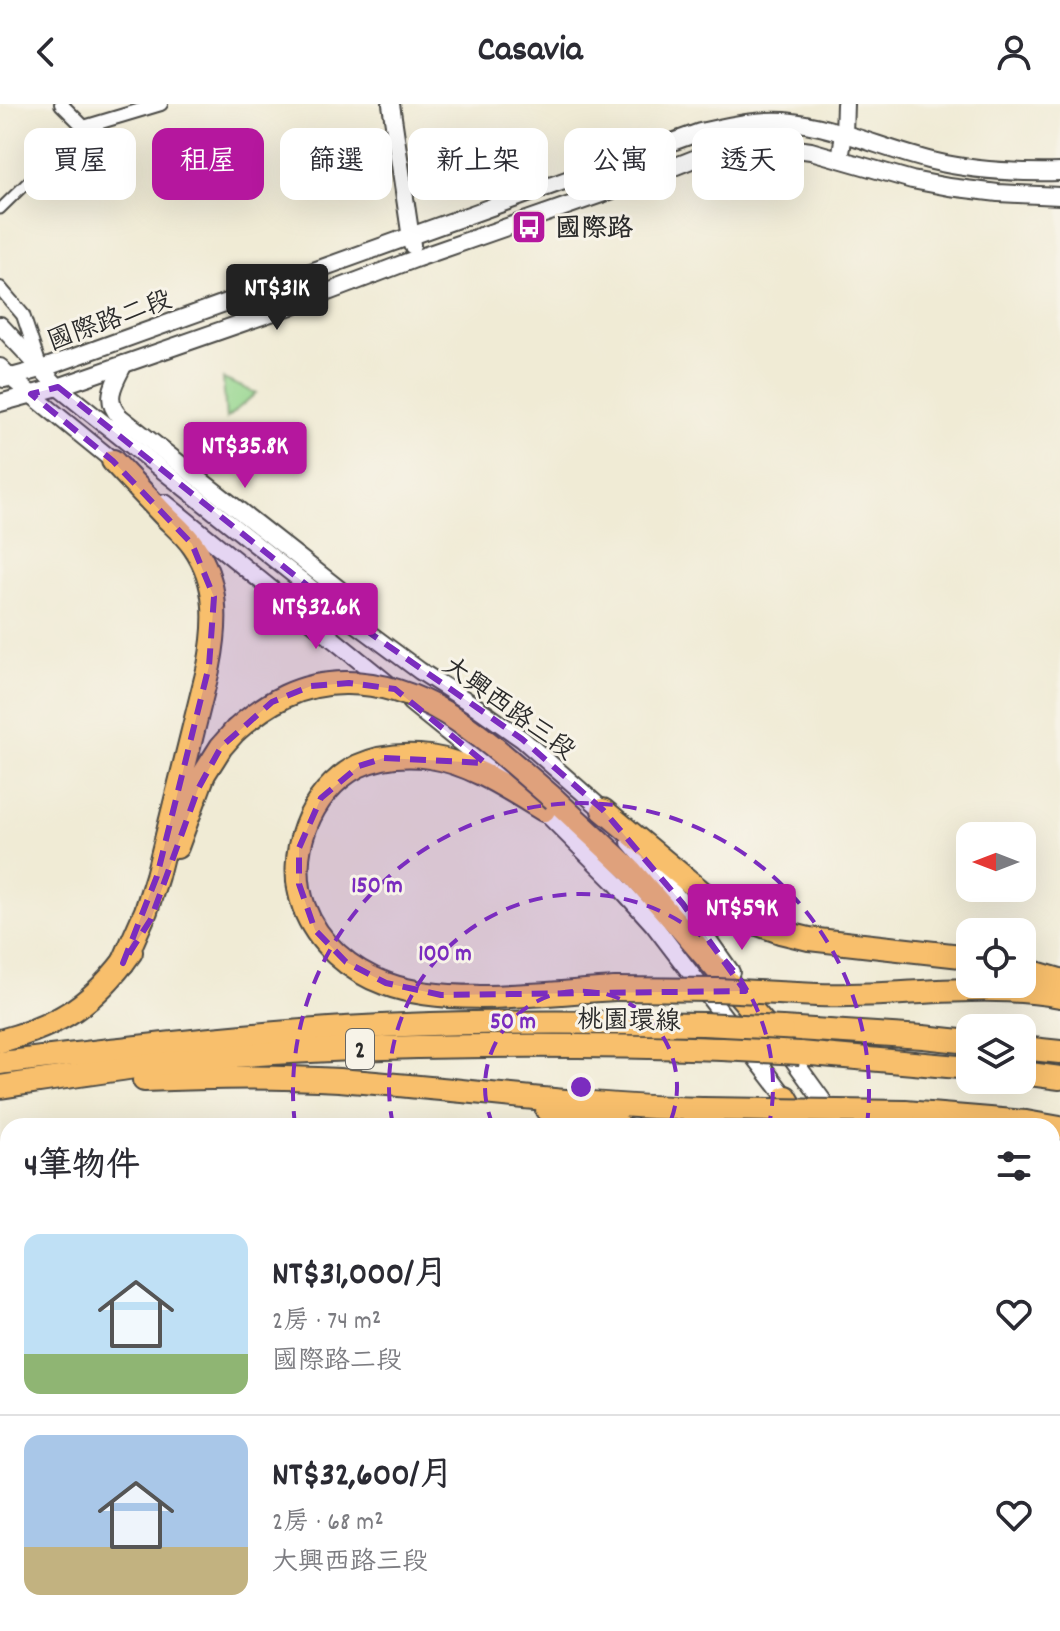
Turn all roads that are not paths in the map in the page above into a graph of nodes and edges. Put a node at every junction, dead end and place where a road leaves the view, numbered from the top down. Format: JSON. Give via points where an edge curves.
{"nodes":[{"id":1,"x":61,"y":104,"type":"edge"},
{"id":2,"x":161,"y":104,"type":"edge"},
{"id":3,"x":391,"y":104,"type":"edge"},
{"id":4,"x":845,"y":104,"type":"edge"},
{"id":5,"x":84,"y":127,"type":"junction"},
{"id":6,"x":844,"y":134,"type":"junction"},
{"id":7,"x":840,"y":159,"type":"junction"},
{"id":8,"x":1060,"y":172,"type":"edge"},
{"id":9,"x":1060,"y":196,"type":"edge"},
{"id":10,"x":0,"y":209,"type":"edge"},
{"id":11,"x":410,"y":237,"type":"junction"},
{"id":12,"x":415,"y":259,"type":"junction"},
{"id":13,"x":0,"y":288,"type":"edge"},
{"id":14,"x":0,"y":325,"type":"edge"},
{"id":15,"x":124,"y":364,"type":"junction"},
{"id":16,"x":41,"y":369,"type":"junction"},
{"id":17,"x":2,"y":374,"type":"edge"},
{"id":18,"x":58,"y":387,"type":"junction"},
{"id":19,"x":31,"y":394,"type":"junction"},
{"id":20,"x":0,"y":403,"type":"edge"},
{"id":21,"x":113,"y":461,"type":"junction"},
{"id":22,"x":347,"y":617,"type":"junction"},
{"id":23,"x":549,"y":805,"type":"junction"},
{"id":24,"x":603,"y":810,"type":"junction"},
{"id":25,"x":956,"y":955,"type":"edge"},
{"id":26,"x":123,"y":963,"type":"junction"},
{"id":27,"x":1036,"y":973,"type":"edge"},
{"id":28,"x":1060,"y":980,"type":"edge"},
{"id":29,"x":1060,"y":996,"type":"edge"},
{"id":30,"x":0,"y":1041,"type":"edge"},
{"id":31,"x":788,"y":1041,"type":"junction"},
{"id":32,"x":956,"y":1042,"type":"edge"},
{"id":33,"x":1036,"y":1049,"type":"edge"},
{"id":34,"x":1060,"y":1052,"type":"edge"},
{"id":35,"x":0,"y":1063,"type":"edge"},
{"id":36,"x":956,"y":1066,"type":"edge"},
{"id":37,"x":1036,"y":1075,"type":"edge"},
{"id":38,"x":1060,"y":1078,"type":"edge"},
{"id":39,"x":404,"y":1086,"type":"junction"},
{"id":40,"x":0,"y":1087,"type":"edge"},
{"id":41,"x":786,"y":1097,"type":"joint"},
{"id":42,"x":585,"y":1118,"type":"edge"},
{"id":43,"x":800,"y":1118,"type":"edge"},
{"id":44,"x":836,"y":1118,"type":"edge"},
{"id":45,"x":985,"y":1118,"type":"edge"}],
"edges":[{"from":1,"to":5,"type":"street"},
{"from":2,"to":5,"type":"street"},
{"from":3,"to":11,"type":"street"},
{"from":4,"to":6,"type":"street"},
{"from":5,"to":10,"type":"street"},
{"from":6,"to":7,"type":"street"},
{"from":6,"to":8,"type":"street","name":"國際路二段","via":[[964,167]]},
{"from":6,"to":11,"type":"street","name":"國際路二段","via":[[784,121],[700,132]]},
{"from":7,"to":9,"type":"street","name":"國際路二段","via":[[949,187]]},
{"from":7,"to":12,"type":"street","name":"國際路二段","via":[[767,145],[704,155]]},
{"from":11,"to":12,"type":"street"},
{"from":11,"to":16,"type":"street","name":"國際路二段"},
{"from":12,"to":15,"type":"street","name":"國際路二段"},
{"from":13,"to":16,"type":"street","name":"大興西路三段","via":[[23,315]]},
{"from":14,"to":16,"type":"street","name":"大興西路三段"},
{"from":15,"to":18,"type":"street","name":"國際路二段"},
{"from":15,"to":22,"type":"street","via":[[111,396],[112,410],[339,589]]},
{"from":16,"to":17,"type":"street","name":"國際路二段"},
{"from":16,"to":18,"type":"street","name":"大興西路三段"},
{"from":17,"to":19,"type":"street"},
{"from":18,"to":19,"type":"street","name":"國際路二段"},
{"from":18,"to":22,"type":"street","name":"大興西路三段"},
{"from":19,"to":20,"type":"street","name":"國際路二段"},
{"from":19,"to":21,"type":"street"},
{"from":21,"to":23,"type":"street"},
{"from":21,"to":26,"type":"highway","via":[[192,544],[209,579],[216,616],[209,666],[157,876]]},
{"from":22,"to":24,"type":"street","name":"大興西路三段","via":[[522,739]]},
{"from":23,"to":26,"type":"highway","bridge":true,"via":[[495,749],[424,700],[370,684],[333,683],[291,693],[252,715],[216,754],[151,919]]},
{"from":23,"to":29,"type":"highway","bridge":true,"via":[[433,757],[407,755],[359,766],[336,781],[306,823],[298,867],[303,907],[329,948],[346,962],[375,979],[441,995],[615,989],[891,995],[1014,989]]},
{"from":23,"to":31,"type":"highway","via":[[630,870]]},
{"from":23,"to":41,"type":"street","via":[[653,924]]},
{"from":24,"to":25,"type":"highway","via":[[710,899],[755,923],[809,939]]},
{"from":24,"to":31,"type":"street","name":"大興西路三段"},
{"from":26,"to":30,"type":"highway","via":[[77,1009],[50,1025]]},
{"from":27,"to":28,"type":"highway"},
{"from":31,"to":32,"type":"highway","name":"桃園環線","number":"2"},
{"from":31,"to":35,"type":"highway","name":"桃園環線","number":"2","bridge":true,"via":[[703,1024],[405,1025]]},
{"from":31,"to":36,"type":"highway","name":"桃園環線","number":"2"},
{"from":31,"to":40,"type":"highway","name":"桃園環線","number":"2","bridge":true,"via":[[722,1049],[408,1046],[257,1054]]},
{"from":31,"to":44,"type":"street","name":"大興西路三段"},
{"from":33,"to":34,"type":"highway"},
{"from":37,"to":38,"type":"highway"},
{"from":39,"to":40,"type":"highway","via":[[209,1077]]},
{"from":39,"to":42,"type":"highway"},
{"from":39,"to":45,"type":"highway","bridge":true,"via":[[626,1105]]},
{"from":41,"to":43,"type":"highway"}]}
